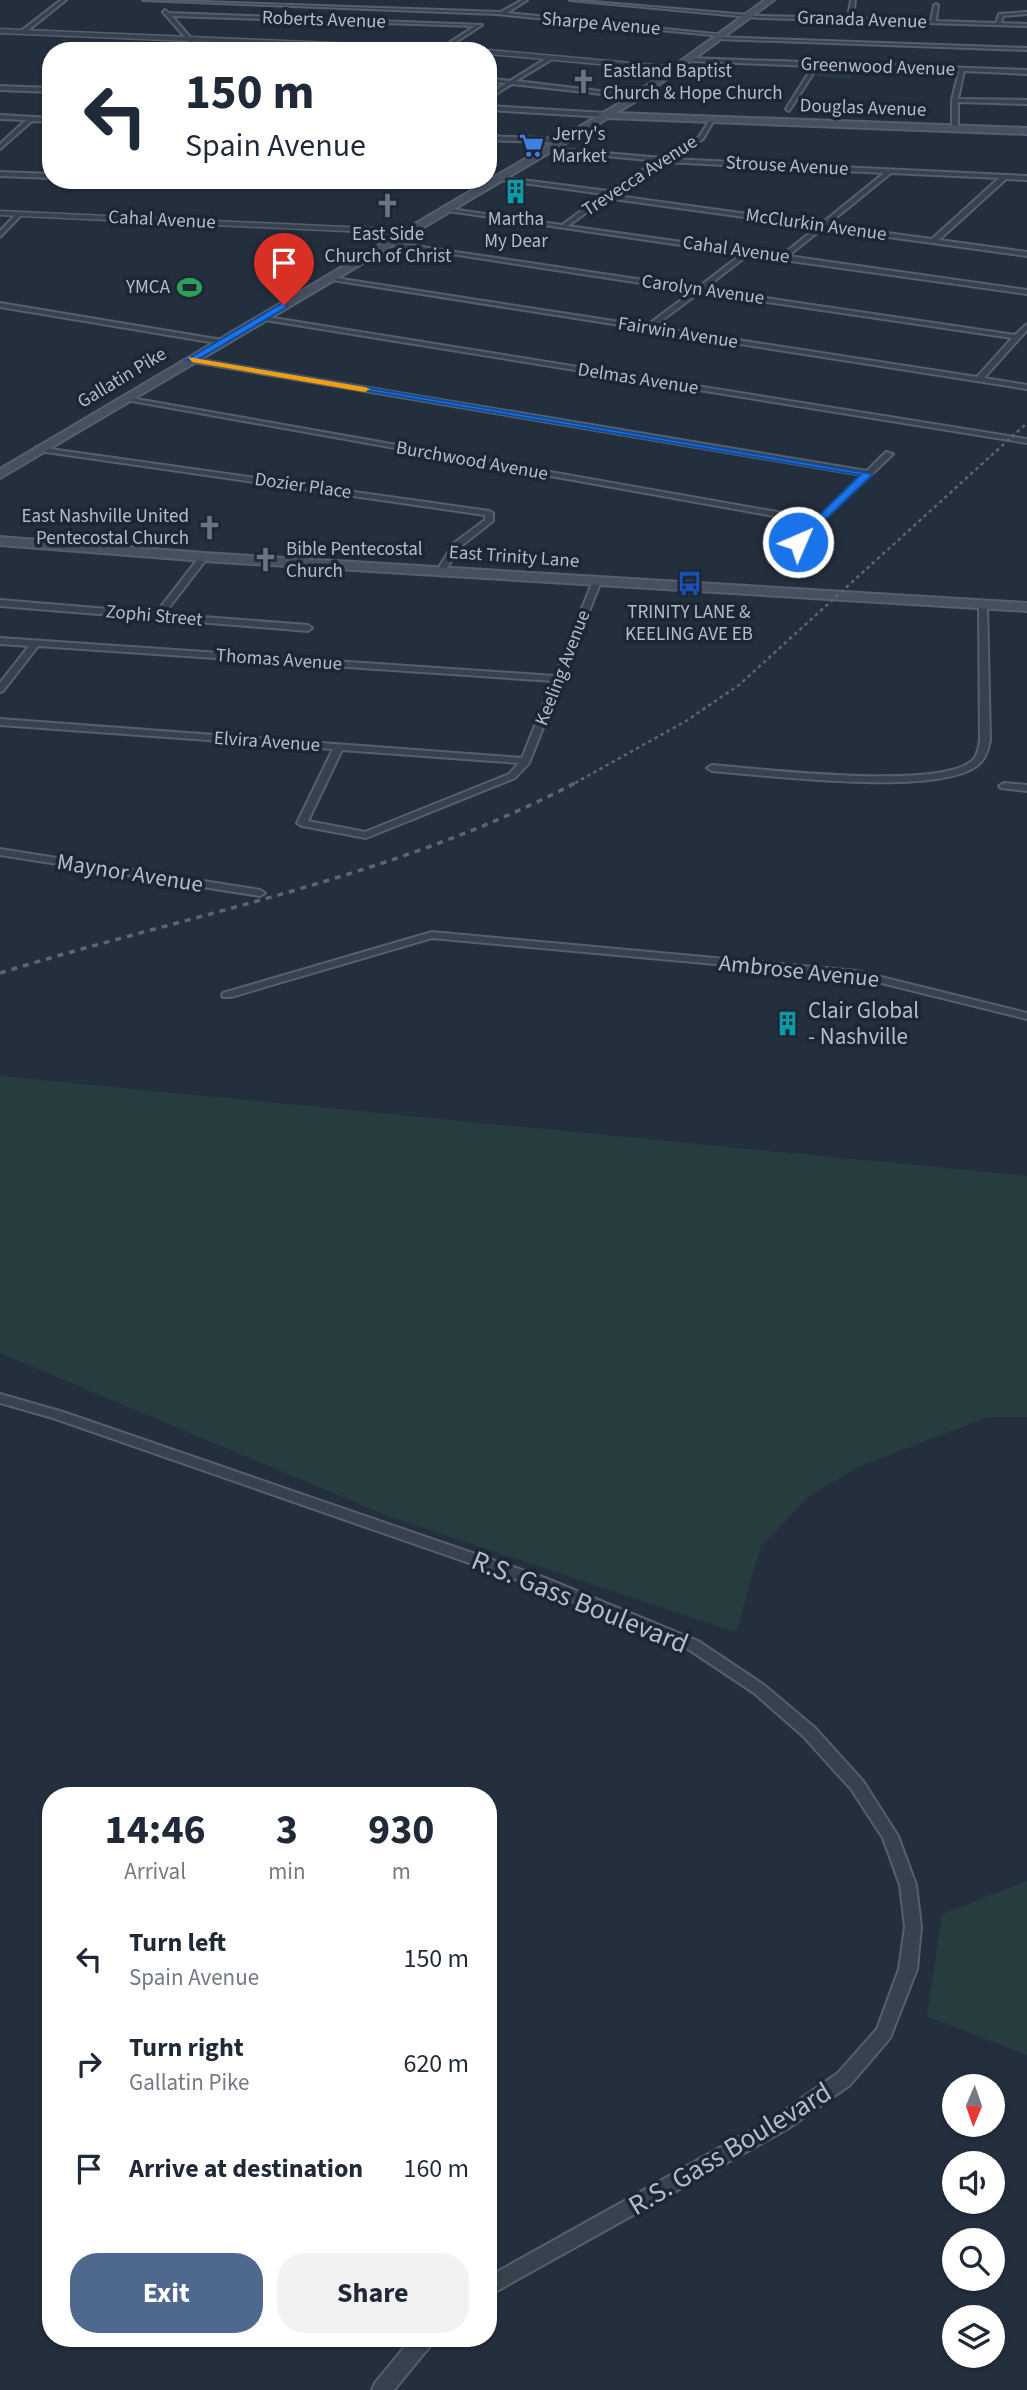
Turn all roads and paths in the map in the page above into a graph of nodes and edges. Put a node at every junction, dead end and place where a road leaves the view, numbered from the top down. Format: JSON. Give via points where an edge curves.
{"nodes":[{"id":1,"x":64,"y":0,"type":"edge"},
{"id":2,"x":145,"y":0,"type":"edge"},
{"id":3,"x":156,"y":0,"type":"edge"},
{"id":4,"x":299,"y":0,"type":"edge"},
{"id":5,"x":525,"y":0,"type":"edge"},
{"id":6,"x":572,"y":0,"type":"edge"},
{"id":7,"x":770,"y":0,"type":"edge"},
{"id":8,"x":853,"y":0,"type":"edge"},
{"id":9,"x":289,"y":5,"type":"junction"},
{"id":10,"x":936,"y":5,"type":"dead end"},
{"id":11,"x":1027,"y":13,"type":"edge"},
{"id":12,"x":168,"y":14,"type":"junction"},
{"id":13,"x":502,"y":14,"type":"junction"},
{"id":14,"x":749,"y":15,"type":"junction"},
{"id":15,"x":492,"y":19,"type":"dead end"},
{"id":16,"x":850,"y":19,"type":"junction"},
{"id":17,"x":933,"y":22,"type":"junction"},
{"id":18,"x":999,"y":24,"type":"junction"},
{"id":19,"x":1027,"y":25,"type":"edge"},
{"id":20,"x":0,"y":31,"type":"edge"},
{"id":21,"x":23,"y":32,"type":"junction"},
{"id":22,"x":186,"y":36,"type":"junction"},
{"id":23,"x":720,"y":37,"type":"junction"},
{"id":24,"x":192,"y":42,"type":"edge"},
{"id":25,"x":293,"y":42,"type":"edge"},
{"id":26,"x":455,"y":42,"type":"edge"},
{"id":27,"x":1027,"y":49,"type":"edge"},
{"id":28,"x":497,"y":53,"type":"edge"},
{"id":29,"x":550,"y":58,"type":"junction"},
{"id":30,"x":688,"y":60,"type":"junction"},
{"id":31,"x":816,"y":65,"type":"junction"},
{"id":32,"x":675,"y":69,"type":"junction"},
{"id":33,"x":962,"y":70,"type":"junction"},
{"id":34,"x":1027,"y":72,"type":"edge"},
{"id":35,"x":497,"y":81,"type":"edge"},
{"id":36,"x":512,"y":82,"type":"junction"},
{"id":37,"x":0,"y":88,"type":"edge"},
{"id":38,"x":42,"y":90,"type":"edge"},
{"id":39,"x":497,"y":91,"type":"edge"},
{"id":40,"x":639,"y":96,"type":"junction"},
{"id":41,"x":955,"y":100,"type":"junction"},
{"id":42,"x":1027,"y":102,"type":"edge"},
{"id":43,"x":497,"y":108,"type":"edge"},
{"id":44,"x":789,"y":109,"type":"dead end"},
{"id":45,"x":606,"y":115,"type":"junction"},
{"id":46,"x":0,"y":117,"type":"edge"},
{"id":47,"x":32,"y":119,"type":"junction"},
{"id":48,"x":42,"y":120,"type":"edge"},
{"id":49,"x":710,"y":120,"type":"junction"},
{"id":50,"x":955,"y":129,"type":"junction"},
{"id":51,"x":1027,"y":131,"type":"edge"},
{"id":52,"x":497,"y":138,"type":"edge"},
{"id":53,"x":561,"y":141,"type":"junction"},
{"id":54,"x":0,"y":147,"type":"edge"},
{"id":55,"x":547,"y":150,"type":"junction"},
{"id":56,"x":665,"y":160,"type":"junction"},
{"id":57,"x":890,"y":171,"type":"junction"},
{"id":58,"x":0,"y":174,"type":"edge"},
{"id":59,"x":42,"y":176,"type":"edge"},
{"id":60,"x":1004,"y":177,"type":"junction"},
{"id":61,"x":497,"y":178,"type":"edge"},
{"id":62,"x":1027,"y":178,"type":"edge"},
{"id":63,"x":497,"y":180,"type":"edge"},
{"id":64,"x":479,"y":189,"type":"edge"},
{"id":65,"x":607,"y":195,"type":"junction"},
{"id":66,"x":444,"y":210,"type":"junction"},
{"id":67,"x":0,"y":213,"type":"edge"},
{"id":68,"x":19,"y":214,"type":"junction"},
{"id":69,"x":564,"y":226,"type":"junction"},
{"id":70,"x":820,"y":226,"type":"junction"},
{"id":71,"x":409,"y":232,"type":"junction"},
{"id":72,"x":0,"y":235,"type":"edge"},
{"id":73,"x":933,"y":242,"type":"junction"},
{"id":74,"x":389,"y":244,"type":"junction"},
{"id":75,"x":748,"y":252,"type":"junction"},
{"id":76,"x":1027,"y":254,"type":"edge"},
{"id":77,"x":783,"y":257,"type":"junction"},
{"id":78,"x":329,"y":279,"type":"junction"},
{"id":79,"x":700,"y":290,"type":"junction"},
{"id":80,"x":1027,"y":292,"type":"edge"},
{"id":81,"x":0,"y":305,"type":"edge"},
{"id":82,"x":261,"y":318,"type":"junction"},
{"id":83,"x":1027,"y":326,"type":"edge"},
{"id":84,"x":648,"y":328,"type":"junction"},
{"id":85,"x":1017,"y":337,"type":"junction"},
{"id":86,"x":222,"y":342,"type":"junction"},
{"id":87,"x":190,"y":360,"type":"junction"},
{"id":88,"x":978,"y":380,"type":"junction"},
{"id":89,"x":1027,"y":387,"type":"edge"},
{"id":90,"x":125,"y":398,"type":"junction"},
{"id":91,"x":1015,"y":439,"type":"joint"},
{"id":92,"x":1027,"y":441,"type":"edge"},
{"id":93,"x":39,"y":449,"type":"junction"},
{"id":94,"x":889,"y":454,"type":"dead end"},
{"id":95,"x":0,"y":473,"type":"edge"},
{"id":96,"x":868,"y":474,"type":"junction"},
{"id":97,"x":819,"y":522,"type":"junction"},
{"id":98,"x":0,"y":541,"type":"edge"},
{"id":99,"x":798,"y":542,"type":"dead end"},
{"id":100,"x":204,"y":557,"type":"junction"},
{"id":101,"x":440,"y":572,"type":"junction"},
{"id":102,"x":597,"y":582,"type":"junction"},
{"id":103,"x":0,"y":603,"type":"edge"},
{"id":104,"x":983,"y":604,"type":"junction"},
{"id":105,"x":1027,"y":607,"type":"edge"},
{"id":106,"x":157,"y":617,"type":"junction"},
{"id":107,"x":309,"y":628,"type":"dead end"},
{"id":108,"x":0,"y":641,"type":"edge"},
{"id":109,"x":35,"y":644,"type":"junction"},
{"id":110,"x":558,"y":679,"type":"junction"},
{"id":111,"x":0,"y":688,"type":"edge"},
{"id":112,"x":0,"y":722,"type":"edge"},
{"id":113,"x":338,"y":747,"type":"junction"},
{"id":114,"x":527,"y":758,"type":"junction"},
{"id":115,"x":712,"y":768,"type":"dead end"},
{"id":116,"x":1004,"y":786,"type":"dead end"},
{"id":117,"x":1027,"y":788,"type":"edge"},
{"id":118,"x":0,"y":852,"type":"edge"},
{"id":119,"x":260,"y":893,"type":"dead end"},
{"id":120,"x":568,"y":948,"type":"joint"},
{"id":121,"x":227,"y":995,"type":"dead end"},
{"id":122,"x":1027,"y":1016,"type":"edge"},
{"id":123,"x":0,"y":1398,"type":"edge"},
{"id":124,"x":497,"y":2282,"type":"edge"},
{"id":125,"x":417,"y":2347,"type":"edge"},
{"id":126,"x":382,"y":2390,"type":"edge"}],
"edges":[{"from":1,"to":21,"type":"street"},
{"from":2,"to":3,"type":"street","name":"Sharpe Avenue"},
{"from":3,"to":9,"type":"street","name":"Sharpe Avenue"},
{"from":3,"to":12,"type":"street"},
{"from":4,"to":9,"type":"street"},
{"from":5,"to":13,"type":"street"},
{"from":6,"to":14,"type":"street","name":"Granada Avenue"},
{"from":7,"to":14,"type":"main road"},
{"from":8,"to":16,"type":"street"},
{"from":9,"to":13,"type":"street","name":"Sharpe Avenue"},
{"from":10,"to":17,"type":"street"},
{"from":11,"to":18,"type":"street","via":[[1001,15]]},
{"from":12,"to":22,"type":"street"},
{"from":12,"to":26,"type":"street","name":"Roberts Avenue","via":[[482,25]]},
{"from":13,"to":15,"type":"street"},
{"from":13,"to":23,"type":"street","name":"Sharpe Avenue"},
{"from":14,"to":16,"type":"street","name":"Granada Avenue"},
{"from":14,"to":23,"type":"main road"},
{"from":16,"to":17,"type":"street","name":"Granada Avenue"},
{"from":17,"to":18,"type":"street","name":"Granada Avenue"},
{"from":18,"to":19,"type":"street","name":"Granada Avenue"},
{"from":20,"to":21,"type":"street"},
{"from":21,"to":22,"type":"street"},
{"from":22,"to":24,"type":"street"},
{"from":22,"to":25,"type":"street"},
{"from":23,"to":27,"type":"street","name":"Sharpe Avenue"},
{"from":23,"to":30,"type":"main road"},
{"from":28,"to":29,"type":"street"},
{"from":29,"to":32,"type":"street"},
{"from":29,"to":36,"type":"street"},
{"from":30,"to":31,"type":"street","name":"Greenwood Avenue"},
{"from":30,"to":32,"type":"main road"},
{"from":31,"to":33,"type":"street","name":"Greenwood Avenue"},
{"from":31,"to":44,"type":"street"},
{"from":32,"to":40,"type":"main road"},
{"from":33,"to":34,"type":"street","name":"Greenwood Avenue"},
{"from":33,"to":41,"type":"street"},
{"from":35,"to":36,"type":"street"},
{"from":36,"to":39,"type":"street"},
{"from":36,"to":40,"type":"street"},
{"from":37,"to":38,"type":"street"},
{"from":40,"to":45,"type":"main road","name":"Gallatin Pike"},
{"from":41,"to":42,"type":"street"},
{"from":41,"to":50,"type":"street"},
{"from":43,"to":45,"type":"street","name":"Douglas Avenue"},
{"from":45,"to":49,"type":"main road","name":"Douglas Avenue"},
{"from":45,"to":53,"type":"main road","name":"Gallatin Pike"},
{"from":46,"to":47,"type":"street"},
{"from":47,"to":48,"type":"street"},
{"from":47,"to":54,"type":"street"},
{"from":49,"to":50,"type":"main road","name":"Douglas Avenue"},
{"from":49,"to":56,"type":"street","name":"Trevecca Avenue","via":[[701,138]]},
{"from":50,"to":51,"type":"main road","name":"Douglas Avenue"},
{"from":52,"to":53,"type":"street"},
{"from":53,"to":55,"type":"main road","name":"Gallatin Pike"},
{"from":55,"to":56,"type":"street","name":"Strouse Avenue"},
{"from":55,"to":61,"type":"main road","name":"Gallatin Pike"},
{"from":56,"to":57,"type":"street","name":"Strouse Avenue"},
{"from":56,"to":65,"type":"street","name":"Trevecca Avenue"},
{"from":57,"to":60,"type":"street","name":"Strouse Avenue"},
{"from":57,"to":70,"type":"street"},
{"from":58,"to":59,"type":"street"},
{"from":60,"to":62,"type":"street","name":"Strouse Avenue"},
{"from":60,"to":73,"type":"street"},
{"from":63,"to":65,"type":"street","name":"McClurkin Avenue"},
{"from":64,"to":66,"type":"main road","name":"Gallatin Pike"},
{"from":65,"to":69,"type":"street","name":"Trevecca Avenue"},
{"from":65,"to":70,"type":"street","name":"McClurkin Avenue"},
{"from":66,"to":69,"type":"street","name":"Cahal Avenue"},
{"from":66,"to":71,"type":"main road","name":"Gallatin Pike"},
{"from":67,"to":68,"type":"street","name":"Cahal Avenue"},
{"from":68,"to":71,"type":"street","name":"Cahal Avenue"},
{"from":68,"to":72,"type":"street"},
{"from":69,"to":75,"type":"street","name":"Cahal Avenue"},
{"from":70,"to":73,"type":"street","name":"McClurkin Avenue"},
{"from":70,"to":77,"type":"street"},
{"from":71,"to":74,"type":"main road","name":"Gallatin Pike"},
{"from":73,"to":76,"type":"street","name":"McClurkin Avenue"},
{"from":74,"to":78,"type":"main road","name":"Gallatin Pike"},
{"from":74,"to":79,"type":"street","name":"Carolyn Avenue"},
{"from":75,"to":77,"type":"street","name":"Cahal Avenue"},
{"from":75,"to":79,"type":"street"},
{"from":77,"to":80,"type":"street","name":"Cahal Avenue"},
{"from":78,"to":82,"type":"main road","name":"Gallatin Pike"},
{"from":78,"to":84,"type":"street","name":"Fairwin Avenue"},
{"from":79,"to":84,"type":"street"},
{"from":79,"to":85,"type":"street","name":"Carolyn Avenue"},
{"from":81,"to":86,"type":"street"},
{"from":82,"to":86,"type":"main road","name":"Gallatin Pike"},
{"from":82,"to":91,"type":"street","name":"Delmas Avenue"},
{"from":83,"to":85,"type":"street"},
{"from":84,"to":88,"type":"street","name":"Fairwin Avenue"},
{"from":85,"to":88,"type":"street"},
{"from":86,"to":87,"type":"main road","name":"Gallatin Pike"},
{"from":87,"to":90,"type":"main road","name":"Gallatin Pike"},
{"from":87,"to":96,"type":"street"},
{"from":88,"to":89,"type":"street","name":"Fairwin Avenue"},
{"from":90,"to":93,"type":"main road","name":"Gallatin Pike"},
{"from":90,"to":97,"type":"street","name":"Burchwood Avenue"},
{"from":91,"to":92,"type":"street"},
{"from":93,"to":95,"type":"main road","name":"Gallatin Pike"},
{"from":93,"to":101,"type":"street","name":"Dozier Place","via":[[489,513],[489,521],[457,545]]},
{"from":94,"to":96,"type":"street"},
{"from":96,"to":97,"type":"street"},
{"from":97,"to":99,"type":"street"},
{"from":98,"to":100,"type":"main road","name":"East Trinity Lane"},
{"from":100,"to":101,"type":"main road","name":"East Trinity Lane"},
{"from":100,"to":106,"type":"street"},
{"from":101,"to":102,"type":"main road","name":"East Trinity Lane"},
{"from":102,"to":104,"type":"main road","name":"East Trinity Lane"},
{"from":102,"to":110,"type":"street","name":"Keeling Avenue"},
{"from":103,"to":106,"type":"street","name":"Zophi Street"},
{"from":104,"to":105,"type":"main road","name":"East Trinity Lane"},
{"from":104,"to":115,"type":"street","via":[[985,740],[973,765],[955,773],[911,779]]},
{"from":106,"to":107,"type":"street","name":"Zophi Street"},
{"from":108,"to":109,"type":"street","name":"Thomas Avenue"},
{"from":109,"to":110,"type":"street","name":"Thomas Avenue"},
{"from":109,"to":111,"type":"street"},
{"from":110,"to":114,"type":"street","name":"Keeling Avenue"},
{"from":112,"to":113,"type":"street","name":"Elvira Avenue"},
{"from":113,"to":114,"type":"street","name":"Elvira Avenue"},
{"from":113,"to":114,"type":"street","via":[[302,823],[366,835],[512,776]]},
{"from":116,"to":117,"type":"street"},
{"from":118,"to":119,"type":"street","name":"Maynor Avenue"},
{"from":120,"to":121,"type":"street","via":[[432,935]]},
{"from":120,"to":122,"type":"street","name":"Ambrose Avenue","via":[[857,974]]},
{"from":123,"to":124,"type":"street","name":"R.S. Gass Boulevard","via":[[543,1583],[693,1645],[759,1689],[809,1732],[857,1785],[890,1836],[908,1885],[913,1927],[908,1969],[884,2033],[852,2070],[781,2123]]},
{"from":125,"to":126,"type":"street"}]}
